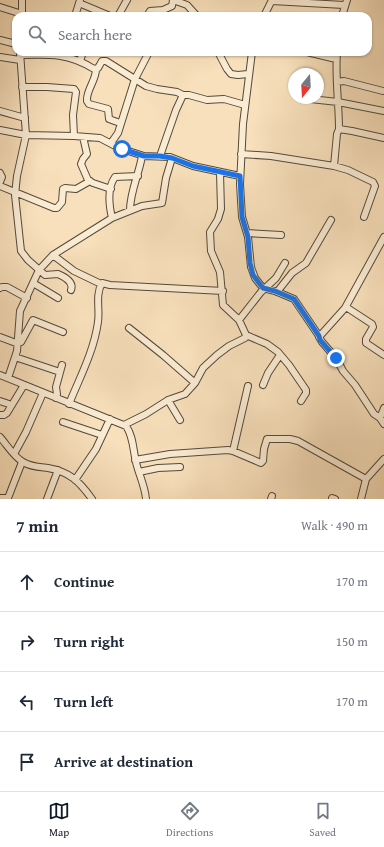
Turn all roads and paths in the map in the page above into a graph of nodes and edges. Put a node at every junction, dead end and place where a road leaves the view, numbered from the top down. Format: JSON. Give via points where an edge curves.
{"nodes":[{"id":1,"x":22,"y":0,"type":"edge"},
{"id":2,"x":127,"y":0,"type":"edge"},
{"id":3,"x":173,"y":0,"type":"edge"},
{"id":4,"x":79,"y":1,"type":"edge"},
{"id":5,"x":272,"y":1,"type":"edge"},
{"id":6,"x":345,"y":3,"type":"edge"},
{"id":7,"x":0,"y":7,"type":"edge"},
{"id":8,"x":14,"y":12,"type":"edge"},
{"id":9,"x":22,"y":12,"type":"edge"},
{"id":10,"x":76,"y":12,"type":"edge"},
{"id":11,"x":101,"y":12,"type":"edge"},
{"id":12,"x":120,"y":12,"type":"edge"},
{"id":13,"x":149,"y":12,"type":"edge"},
{"id":14,"x":193,"y":12,"type":"edge"},
{"id":15,"x":266,"y":12,"type":"edge"},
{"id":16,"x":0,"y":40,"type":"edge"},
{"id":17,"x":12,"y":43,"type":"edge"},
{"id":18,"x":20,"y":56,"type":"edge"},
{"id":19,"x":73,"y":56,"type":"edge"},
{"id":20,"x":82,"y":56,"type":"edge"},
{"id":21,"x":147,"y":56,"type":"edge"},
{"id":22,"x":220,"y":56,"type":"edge"},
{"id":23,"x":251,"y":56,"type":"edge"},
{"id":24,"x":324,"y":56,"type":"edge"},
{"id":25,"x":336,"y":56,"type":"edge"},
{"id":26,"x":0,"y":57,"type":"edge"},
{"id":27,"x":336,"y":59,"type":"junction"},
{"id":28,"x":80,"y":61,"type":"junction"},
{"id":29,"x":96,"y":69,"type":"junction"},
{"id":30,"x":248,"y":74,"type":"junction"},
{"id":31,"x":135,"y":79,"type":"junction"},
{"id":32,"x":337,"y":82,"type":"junction"},
{"id":33,"x":22,"y":88,"type":"junction"},
{"id":34,"x":383,"y":91,"type":"edge"},
{"id":35,"x":183,"y":95,"type":"junction"},
{"id":36,"x":324,"y":100,"type":"edge"},
{"id":37,"x":338,"y":102,"type":"junction"},
{"id":38,"x":245,"y":105,"type":"junction"},
{"id":39,"x":0,"y":111,"type":"edge"},
{"id":40,"x":384,"y":111,"type":"edge"},
{"id":41,"x":25,"y":118,"type":"junction"},
{"id":42,"x":120,"y":123,"type":"junction"},
{"id":43,"x":339,"y":129,"type":"junction"},
{"id":44,"x":0,"y":130,"type":"edge"},
{"id":45,"x":26,"y":135,"type":"junction"},
{"id":46,"x":74,"y":136,"type":"junction"},
{"id":47,"x":83,"y":137,"type":"junction"},
{"id":48,"x":384,"y":138,"type":"edge"},
{"id":49,"x":111,"y":143,"type":"junction"},
{"id":50,"x":241,"y":154,"type":"junction"},
{"id":51,"x":142,"y":156,"type":"junction"},
{"id":52,"x":160,"y":156,"type":"junction"},
{"id":53,"x":172,"y":158,"type":"junction"},
{"id":54,"x":334,"y":166,"type":"junction"},
{"id":55,"x":0,"y":173,"type":"edge"},
{"id":56,"x":220,"y":173,"type":"junction"},
{"id":57,"x":138,"y":176,"type":"junction"},
{"id":58,"x":240,"y":176,"type":"junction"},
{"id":59,"x":0,"y":182,"type":"edge"},
{"id":60,"x":90,"y":182,"type":"junction"},
{"id":61,"x":0,"y":186,"type":"edge"},
{"id":62,"x":111,"y":189,"type":"junction"},
{"id":63,"x":15,"y":192,"type":"junction"},
{"id":64,"x":130,"y":210,"type":"junction"},
{"id":65,"x":364,"y":217,"type":"dead end"},
{"id":66,"x":112,"y":218,"type":"junction"},
{"id":67,"x":331,"y":220,"type":"dead end"},
{"id":68,"x":247,"y":233,"type":"junction"},
{"id":69,"x":281,"y":235,"type":"dead end"},
{"id":70,"x":384,"y":237,"type":"edge"},
{"id":71,"x":53,"y":255,"type":"junction"},
{"id":72,"x":285,"y":263,"type":"dead end"},
{"id":73,"x":39,"y":270,"type":"junction"},
{"id":74,"x":33,"y":283,"type":"junction"},
{"id":75,"x":101,"y":284,"type":"junction"},
{"id":76,"x":0,"y":288,"type":"edge"},
{"id":77,"x":265,"y":289,"type":"junction"},
{"id":78,"x":71,"y":290,"type":"dead end"},
{"id":79,"x":222,"y":291,"type":"junction"},
{"id":80,"x":277,"y":292,"type":"junction"},
{"id":81,"x":27,"y":298,"type":"junction"},
{"id":82,"x":58,"y":298,"type":"dead end"},
{"id":83,"x":346,"y":307,"type":"junction"},
{"id":84,"x":239,"y":320,"type":"junction"},
{"id":85,"x":129,"y":328,"type":"dead end"},
{"id":86,"x":63,"y":332,"type":"dead end"},
{"id":87,"x":246,"y":335,"type":"junction"},
{"id":88,"x":319,"y":336,"type":"junction"},
{"id":89,"x":0,"y":337,"type":"edge"},
{"id":90,"x":18,"y":343,"type":"junction"},
{"id":91,"x":280,"y":355,"type":"junction"},
{"id":92,"x":384,"y":355,"type":"edge"},
{"id":93,"x":15,"y":357,"type":"junction"},
{"id":94,"x":62,"y":364,"type":"dead end"},
{"id":95,"x":60,"y":372,"type":"junction"},
{"id":96,"x":0,"y":376,"type":"edge"},
{"id":97,"x":8,"y":378,"type":"junction"},
{"id":98,"x":195,"y":383,"type":"junction"},
{"id":99,"x":24,"y":385,"type":"junction"},
{"id":100,"x":263,"y":385,"type":"dead end"},
{"id":101,"x":248,"y":386,"type":"dead end"},
{"id":102,"x":43,"y":393,"type":"junction"},
{"id":103,"x":56,"y":398,"type":"junction"},
{"id":104,"x":168,"y":400,"type":"junction"},
{"id":105,"x":0,"y":401,"type":"edge"},
{"id":106,"x":301,"y":401,"type":"dead end"},
{"id":107,"x":69,"y":404,"type":"junction"},
{"id":108,"x":12,"y":405,"type":"junction"},
{"id":109,"x":384,"y":408,"type":"edge"},
{"id":110,"x":0,"y":415,"type":"edge"},
{"id":111,"x":380,"y":418,"type":"junction"},
{"id":112,"x":110,"y":419,"type":"junction"},
{"id":113,"x":180,"y":420,"type":"dead end"},
{"id":114,"x":63,"y":422,"type":"dead end"},
{"id":115,"x":384,"y":424,"type":"edge"},
{"id":116,"x":124,"y":425,"type":"junction"},
{"id":117,"x":102,"y":435,"type":"junction"},
{"id":118,"x":0,"y":437,"type":"edge"},
{"id":119,"x":232,"y":451,"type":"junction"},
{"id":120,"x":14,"y":454,"type":"junction"},
{"id":121,"x":384,"y":459,"type":"edge"},
{"id":122,"x":135,"y":460,"type":"junction"},
{"id":123,"x":22,"y":462,"type":"junction"},
{"id":124,"x":180,"y":467,"type":"dead end"},
{"id":125,"x":58,"y":470,"type":"junction"},
{"id":126,"x":139,"y":472,"type":"junction"},
{"id":127,"x":366,"y":479,"type":"junction"},
{"id":128,"x":76,"y":480,"type":"junction"},
{"id":129,"x":0,"y":498,"type":"edge"},
{"id":130,"x":47,"y":499,"type":"edge"},
{"id":131,"x":92,"y":499,"type":"edge"},
{"id":132,"x":146,"y":499,"type":"edge"},
{"id":133,"x":361,"y":499,"type":"edge"}],
"edges":[{"from":1,"to":9,"type":"street"},
{"from":2,"to":12,"type":"street"},
{"from":3,"to":13,"type":"street","via":[[172,6]]},
{"from":3,"to":14,"type":"street","via":[[187,5]]},
{"from":4,"to":10,"type":"street"},
{"from":4,"to":11,"type":"street"},
{"from":5,"to":6,"type":"street"},
{"from":5,"to":15,"type":"street"},
{"from":7,"to":8,"type":"street"},
{"from":16,"to":17,"type":"street"},
{"from":18,"to":26,"type":"street"},
{"from":18,"to":33,"type":"street"},
{"from":19,"to":28,"type":"street"},
{"from":20,"to":28,"type":"street"},
{"from":21,"to":31,"type":"street"},
{"from":22,"to":30,"type":"street","via":[[231,74]]},
{"from":23,"to":30,"type":"street"},
{"from":24,"to":27,"type":"street"},
{"from":25,"to":27,"type":"street"},
{"from":27,"to":32,"type":"street"},
{"from":28,"to":29,"type":"street"},
{"from":29,"to":31,"type":"street","via":[[102,61],[106,61]]},
{"from":29,"to":42,"type":"street","via":[[87,101],[89,104],[108,109],[109,119]]},
{"from":30,"to":38,"type":"street"},
{"from":31,"to":35,"type":"street","via":[[157,90],[174,91]]},
{"from":31,"to":42,"type":"street"},
{"from":32,"to":34,"type":"street","via":[[344,81]]},
{"from":32,"to":37,"type":"street"},
{"from":33,"to":41,"type":"street"},
{"from":33,"to":46,"type":"street","via":[[74,89]]},
{"from":35,"to":38,"type":"street","via":[[207,100],[226,99]]},
{"from":35,"to":52,"type":"street"},
{"from":36,"to":37,"type":"street"},
{"from":37,"to":40,"type":"street"},
{"from":37,"to":43,"type":"street"},
{"from":38,"to":50,"type":"street"},
{"from":39,"to":41,"type":"street"},
{"from":41,"to":45,"type":"street"},
{"from":42,"to":49,"type":"street","via":[[118,133]]},
{"from":43,"to":48,"type":"street"},
{"from":43,"to":54,"type":"street"},
{"from":44,"to":45,"type":"street"},
{"from":45,"to":46,"type":"street"},
{"from":45,"to":63,"type":"street"},
{"from":46,"to":47,"type":"street"},
{"from":47,"to":49,"type":"street","via":[[100,138]]},
{"from":47,"to":60,"type":"street","via":[[87,154],[81,164]]},
{"from":49,"to":51,"type":"street"},
{"from":50,"to":54,"type":"street"},
{"from":50,"to":58,"type":"street"},
{"from":51,"to":52,"type":"street"},
{"from":51,"to":57,"type":"street"},
{"from":52,"to":53,"type":"street"},
{"from":53,"to":56,"type":"street"},
{"from":53,"to":64,"type":"street","via":[[163,202]]},
{"from":54,"to":65,"type":"street","via":[[375,184]]},
{"from":55,"to":59,"type":"street"},
{"from":56,"to":58,"type":"street"},
{"from":56,"to":79,"type":"street","via":[[221,209],[210,232]]},
{"from":57,"to":62,"type":"street","via":[[115,177]]},
{"from":57,"to":64,"type":"street","via":[[130,198]]},
{"from":58,"to":68,"type":"street","via":[[242,217]]},
{"from":60,"to":62,"type":"street"},
{"from":60,"to":63,"type":"street","via":[[76,189],[65,188],[62,192],[62,202],[57,208]]},
{"from":61,"to":63,"type":"street"},
{"from":62,"to":66,"type":"street","via":[[109,202]]},
{"from":63,"to":73,"type":"street","via":[[21,251]]},
{"from":64,"to":66,"type":"street"},
{"from":66,"to":71,"type":"street"},
{"from":67,"to":80,"type":"street","via":[[306,263],[292,273]]},
{"from":68,"to":69,"type":"street"},
{"from":68,"to":77,"type":"street","via":[[252,272],[257,282]]},
{"from":70,"to":83,"type":"street"},
{"from":71,"to":73,"type":"street"},
{"from":71,"to":75,"type":"street","via":[[74,271]]},
{"from":72,"to":77,"type":"street","via":[[276,278]]},
{"from":73,"to":74,"type":"street"},
{"from":73,"to":78,"type":"street","via":[[46,276],[60,274],[71,282]]},
{"from":74,"to":81,"type":"street"},
{"from":74,"to":82,"type":"street"},
{"from":75,"to":79,"type":"street"},
{"from":75,"to":107,"type":"street","via":[[95,337]]},
{"from":76,"to":81,"type":"street","via":[[7,287]]},
{"from":77,"to":80,"type":"street"},
{"from":77,"to":84,"type":"street"},
{"from":79,"to":84,"type":"street","via":[[223,305]]},
{"from":80,"to":88,"type":"street","via":[[294,299]]},
{"from":81,"to":90,"type":"street","via":[[19,314]]},
{"from":83,"to":88,"type":"street"},
{"from":83,"to":92,"type":"street","via":[[372,324],[366,343]]},
{"from":84,"to":87,"type":"street"},
{"from":85,"to":98,"type":"street"},
{"from":86,"to":90,"type":"street","via":[[33,320],[23,339]]},
{"from":87,"to":91,"type":"street","via":[[267,344]]},
{"from":87,"to":98,"type":"street","via":[[203,368]]},
{"from":88,"to":111,"type":"street","via":[[374,414]]},
{"from":89,"to":90,"type":"street"},
{"from":90,"to":93,"type":"street"},
{"from":91,"to":100,"type":"street"},
{"from":91,"to":106,"type":"street","via":[[306,390]]},
{"from":93,"to":95,"type":"street"},
{"from":93,"to":97,"type":"street"},
{"from":94,"to":95,"type":"street"},
{"from":95,"to":103,"type":"street"},
{"from":96,"to":97,"type":"street"},
{"from":97,"to":99,"type":"street"},
{"from":98,"to":104,"type":"street","via":[[185,394]]},
{"from":99,"to":102,"type":"street"},
{"from":99,"to":108,"type":"street"},
{"from":101,"to":119,"type":"street"},
{"from":102,"to":103,"type":"street"},
{"from":102,"to":120,"type":"street"},
{"from":103,"to":107,"type":"street"},
{"from":104,"to":113,"type":"street"},
{"from":104,"to":116,"type":"street"},
{"from":105,"to":108,"type":"street"},
{"from":107,"to":112,"type":"street"},
{"from":108,"to":110,"type":"street","via":[[6,415]]},
{"from":109,"to":111,"type":"street"},
{"from":111,"to":115,"type":"street"},
{"from":112,"to":116,"type":"street"},
{"from":112,"to":117,"type":"street"},
{"from":114,"to":117,"type":"street"},
{"from":116,"to":122,"type":"street","via":[[131,437]]},
{"from":117,"to":128,"type":"street"},
{"from":118,"to":120,"type":"street"},
{"from":119,"to":122,"type":"street","via":[[170,454]]},
{"from":119,"to":127,"type":"street","via":[[261,463],[267,439],[290,438]]},
{"from":120,"to":123,"type":"street"},
{"from":121,"to":127,"type":"street"},
{"from":122,"to":126,"type":"street"},
{"from":123,"to":125,"type":"street"},
{"from":123,"to":129,"type":"street","via":[[9,496],[6,499]]},
{"from":124,"to":126,"type":"street"},
{"from":125,"to":128,"type":"street"},
{"from":125,"to":130,"type":"street"},
{"from":126,"to":132,"type":"street"},
{"from":127,"to":133,"type":"street"},
{"from":128,"to":131,"type":"street"}]}
